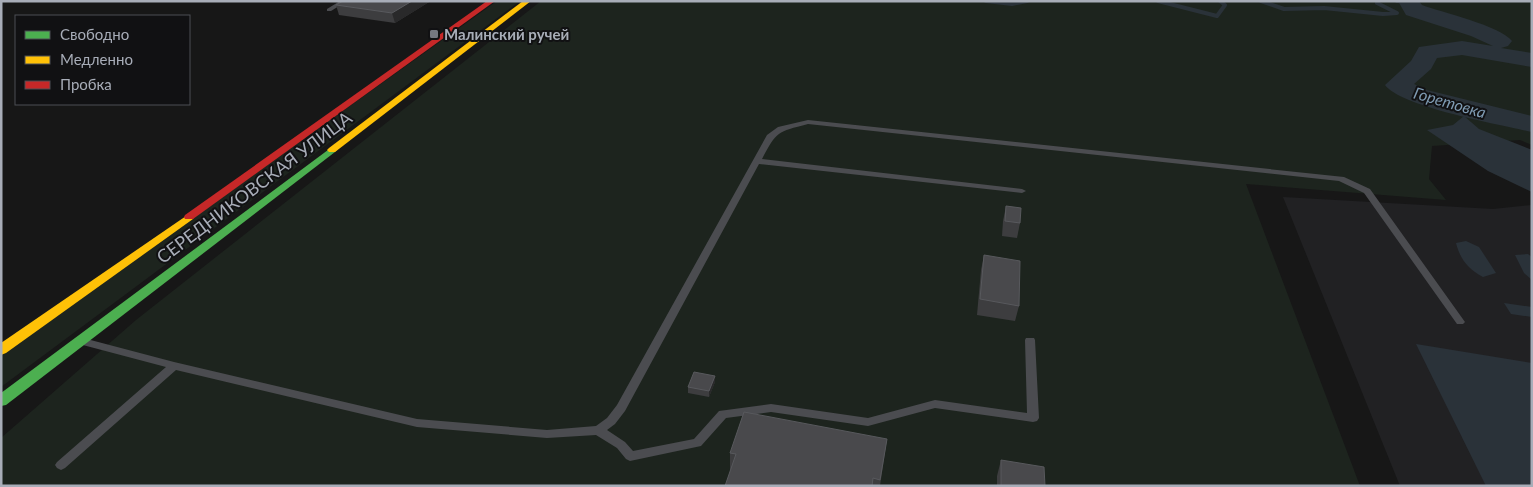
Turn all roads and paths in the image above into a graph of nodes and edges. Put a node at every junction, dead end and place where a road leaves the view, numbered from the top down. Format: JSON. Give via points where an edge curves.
{"nodes":[{"id":1,"x":344,"y":1,"type":"edge"},
{"id":2,"x":492,"y":1,"type":"edge"},
{"id":3,"x":528,"y":1,"type":"edge"},
{"id":4,"x":482,"y":9,"type":"junction"},
{"id":5,"x":329,"y":10,"type":"dead end"},
{"id":6,"x":515,"y":11,"type":"junction"},
{"id":7,"x":757,"y":161,"type":"junction"},
{"id":8,"x":1022,"y":192,"type":"dead end"},
{"id":9,"x":1460,"y":322,"type":"dead end"},
{"id":10,"x":1030,"y":340,"type":"dead end"},
{"id":11,"x":81,"y":341,"type":"junction"},
{"id":12,"x":1,"y":350,"type":"edge"},
{"id":13,"x":174,"y":366,"type":"junction"},
{"id":14,"x":1,"y":401,"type":"edge"},
{"id":15,"x":598,"y":430,"type":"junction"},
{"id":16,"x":61,"y":465,"type":"dead end"}],
"edges":[{"from":1,"to":5,"type":"lane"},
{"from":2,"to":4,"type":"street","name":"СЕРЕДНИКОВСКАЯ УЛИЦА"},
{"from":3,"to":6,"type":"street","name":"СЕРЕДНИКОВСКАЯ УЛИЦА"},
{"from":4,"to":6,"type":"street","via":[[499,7]]},
{"from":4,"to":12,"type":"street","name":"СЕРЕДНИКОВСКАЯ УЛИЦА"},
{"from":6,"to":11,"type":"street","name":"СЕРЕДНИКОВСКАЯ УЛИЦА"},
{"from":7,"to":8,"type":"lane"},
{"from":7,"to":9,"type":"lane","via":[[770,137],[781,129],[808,122],[1342,179],[1367,191]]},
{"from":7,"to":15,"type":"lane","via":[[621,408]]},
{"from":10,"to":15,"type":"lane","via":[[1033,418],[935,404],[868,422],[771,408],[723,414],[697,443],[630,456],[621,445]]},
{"from":11,"to":13,"type":"lane"},
{"from":11,"to":14,"type":"street","name":"СЕРЕДНИКОВСКАЯ УЛИЦА"},
{"from":13,"to":15,"type":"lane","via":[[417,423],[548,434]]},
{"from":13,"to":16,"type":"lane"}]}
